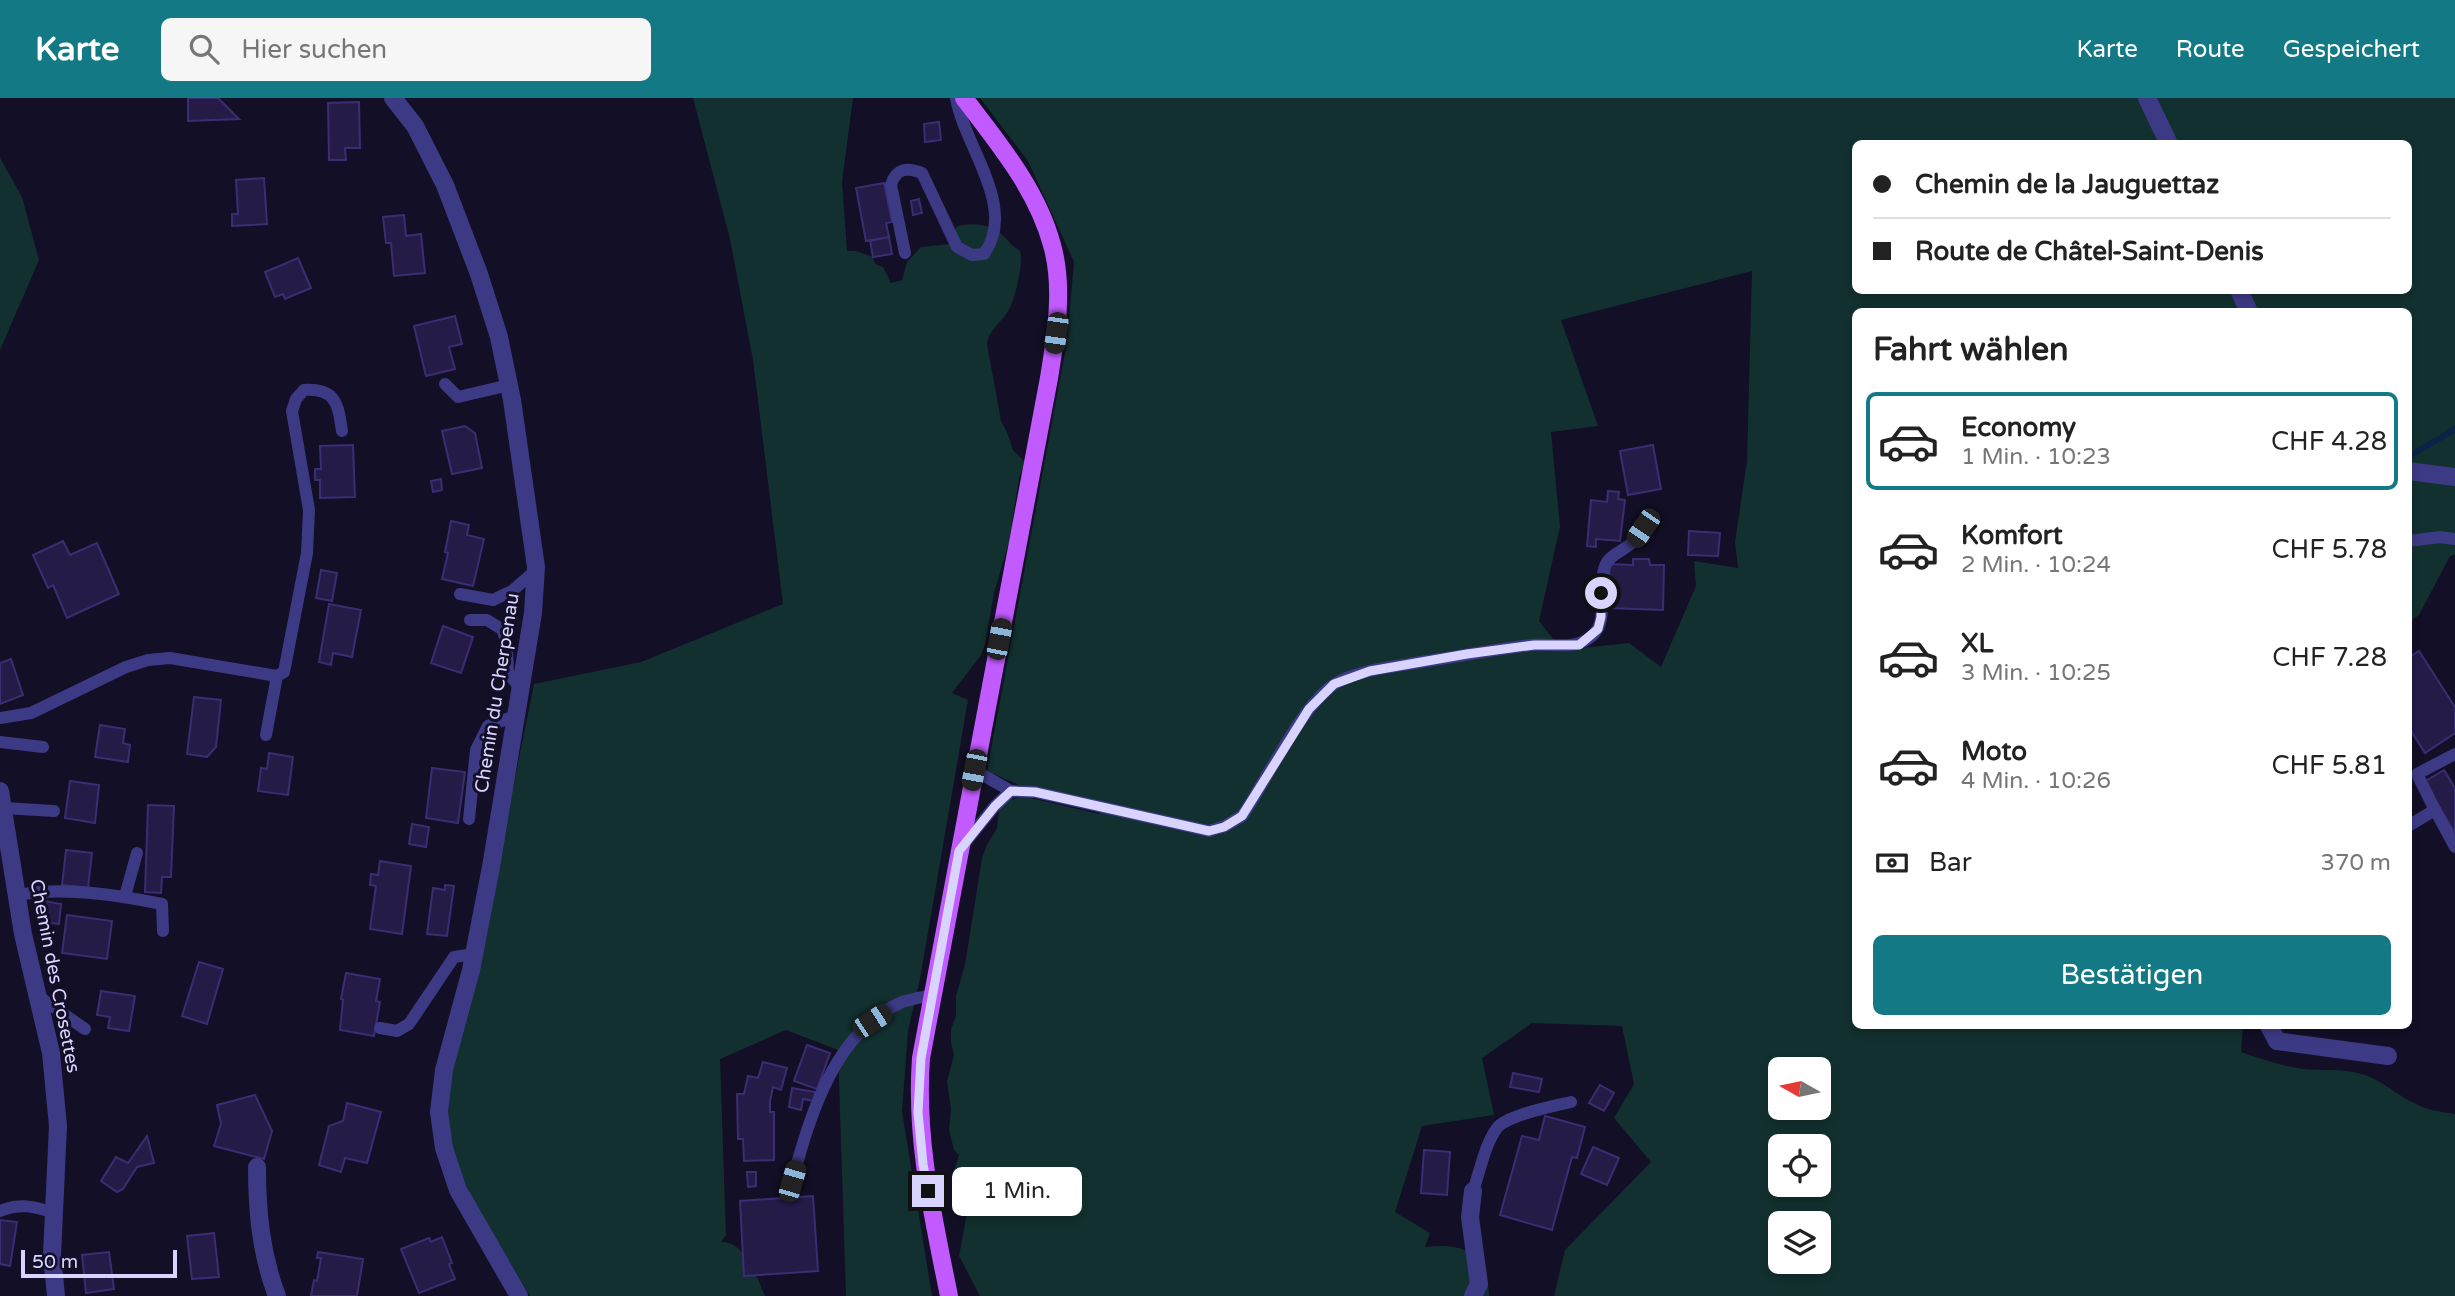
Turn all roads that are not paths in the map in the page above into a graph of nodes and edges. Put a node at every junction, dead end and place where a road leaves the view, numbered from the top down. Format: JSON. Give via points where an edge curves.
{"nodes":[{"id":1,"x":393,"y":98,"type":"edge"},
{"id":2,"x":956,"y":98,"type":"edge"},
{"id":3,"x":964,"y":98,"type":"edge"},
{"id":4,"x":2147,"y":98,"type":"edge"},
{"id":5,"x":2167,"y":140,"type":"edge"},
{"id":6,"x":905,"y":253,"type":"dead end"},
{"id":7,"x":444,"y":384,"type":"dead end"},
{"id":8,"x":509,"y":385,"type":"junction"},
{"id":9,"x":342,"y":431,"type":"dead end"},
{"id":10,"x":2412,"y":472,"type":"edge"},
{"id":11,"x":2455,"y":477,"type":"edge"},
{"id":12,"x":1643,"y":528,"type":"dead end"},
{"id":13,"x":2455,"y":539,"type":"edge"},
{"id":14,"x":2412,"y":540,"type":"edge"},
{"id":15,"x":535,"y":571,"type":"junction"},
{"id":16,"x":460,"y":594,"type":"dead end"},
{"id":17,"x":470,"y":620,"type":"dead end"},
{"id":18,"x":277,"y":676,"type":"junction"},
{"id":19,"x":520,"y":688,"type":"junction"},
{"id":20,"x":515,"y":716,"type":"junction"},
{"id":21,"x":0,"y":718,"type":"edge"},
{"id":22,"x":266,"y":736,"type":"dead end"},
{"id":23,"x":0,"y":743,"type":"edge"},
{"id":24,"x":43,"y":747,"type":"dead end"},
{"id":25,"x":2455,"y":754,"type":"edge"},
{"id":26,"x":974,"y":770,"type":"junction"},
{"id":27,"x":1011,"y":791,"type":"junction"},
{"id":28,"x":2,"y":800,"type":"edge"},
{"id":29,"x":2435,"y":810,"type":"junction"},
{"id":30,"x":54,"y":811,"type":"dead end"},
{"id":31,"x":469,"y":819,"type":"dead end"},
{"id":32,"x":2412,"y":824,"type":"edge"},
{"id":33,"x":2455,"y":847,"type":"edge"},
{"id":34,"x":959,"y":851,"type":"junction"},
{"id":35,"x":137,"y":853,"type":"dead end"},
{"id":36,"x":18,"y":895,"type":"junction"},
{"id":37,"x":125,"y":896,"type":"junction"},
{"id":38,"x":163,"y":931,"type":"dead end"},
{"id":39,"x":474,"y":954,"type":"junction"},
{"id":40,"x":931,"y":995,"type":"junction"},
{"id":41,"x":38,"y":996,"type":"junction"},
{"id":42,"x":380,"y":1028,"type":"dead end"},
{"id":43,"x":85,"y":1029,"type":"dead end"},
{"id":44,"x":2271,"y":1029,"type":"edge"},
{"id":45,"x":2388,"y":1056,"type":"dead end"},
{"id":46,"x":1571,"y":1102,"type":"dead end"},
{"id":47,"x":257,"y":1167,"type":"dead end"},
{"id":48,"x":792,"y":1181,"type":"dead end"},
{"id":49,"x":1474,"y":1191,"type":"joint"},
{"id":50,"x":0,"y":1211,"type":"edge"},
{"id":51,"x":53,"y":1213,"type":"junction"},
{"id":52,"x":57,"y":1296,"type":"edge"},
{"id":53,"x":277,"y":1296,"type":"edge"},
{"id":54,"x":519,"y":1296,"type":"edge"},
{"id":55,"x":948,"y":1296,"type":"edge"},
{"id":56,"x":1473,"y":1296,"type":"edge"}],
"edges":[{"from":1,"to":8,"type":"street","name":"Chemin du Cherpenau","via":[[415,126],[445,185],[483,286]]},
{"from":2,"to":6,"type":"lane","via":[[990,188],[996,222],[992,243],[984,254],[972,255],[957,247],[922,173],[909,168],[900,171],[891,185]]},
{"from":3,"to":26,"type":"main road","via":[[1012,162],[1035,203],[1052,245],[1058,283],[1049,378]]},
{"from":4,"to":5,"type":"street"},
{"from":7,"to":8,"type":"lane","via":[[458,397]]},
{"from":8,"to":15,"type":"street","name":"Chemin du Cherpenau"},
{"from":9,"to":18,"type":"lane","via":[[339,407],[330,395],[320,389],[304,390],[296,399],[292,411],[309,509],[307,553],[284,672]]},
{"from":10,"to":11,"type":"street"},
{"from":12,"to":27,"type":"lane","via":[[1634,542],[1609,558],[1598,629],[1579,645],[1534,645],[1467,654],[1370,671],[1334,684],[1309,709],[1242,816],[1224,827],[1209,831],[1035,792]]},
{"from":13,"to":14,"type":"lane"},
{"from":15,"to":16,"type":"lane","via":[[493,600]]},
{"from":15,"to":19,"type":"street","name":"Chemin du Cherpenau"},
{"from":17,"to":19,"type":"lane","via":[[487,620],[503,630],[508,673]]},
{"from":18,"to":21,"type":"lane","via":[[170,658],[148,660],[31,713]]},
{"from":18,"to":22,"type":"lane"},
{"from":19,"to":20,"type":"street","name":"Chemin du Cherpenau"},
{"from":20,"to":31,"type":"lane","via":[[488,726],[476,751]]},
{"from":20,"to":39,"type":"street","name":"Chemin du Cherpenau"},
{"from":23,"to":24,"type":"lane"},
{"from":25,"to":29,"type":"lane","via":[[2417,774]]},
{"from":26,"to":27,"type":"lane"},
{"from":26,"to":34,"type":"main road"},
{"from":27,"to":34,"type":"lane"},
{"from":28,"to":30,"type":"lane"},
{"from":28,"to":36,"type":"street","name":"Chemin des Crosettes"},
{"from":29,"to":32,"type":"lane"},
{"from":29,"to":33,"type":"lane"},
{"from":34,"to":40,"type":"main road"},
{"from":35,"to":37,"type":"lane"},
{"from":36,"to":37,"type":"lane","via":[[37,891]]},
{"from":36,"to":41,"type":"street","name":"Chemin des Crosettes"},
{"from":37,"to":38,"type":"lane","via":[[162,904]]},
{"from":39,"to":42,"type":"lane","via":[[454,957],[409,1024],[397,1031]]},
{"from":39,"to":54,"type":"street","name":"Chemin du Cherpenau","via":[[444,1070],[439,1112],[458,1190]]},
{"from":40,"to":48,"type":"lane","via":[[901,1003],[872,1021],[848,1048],[825,1083]]},
{"from":40,"to":55,"type":"main road","via":[[918,1112]]},
{"from":41,"to":43,"type":"lane"},
{"from":41,"to":51,"type":"street","name":"Chemin des Crosettes","via":[[51,1053],[58,1126]]},
{"from":44,"to":45,"type":"street","via":[[2277,1041]]},
{"from":46,"to":49,"type":"lane","via":[[1522,1114],[1498,1126]]},
{"from":47,"to":53,"type":"street","via":[[257,1212],[266,1269]]},
{"from":49,"to":56,"type":"street","via":[[1470,1217],[1479,1284]]},
{"from":50,"to":51,"type":"lane","via":[[12,1206]]},
{"from":51,"to":52,"type":"street","name":"Chemin des Crosettes"}]}
